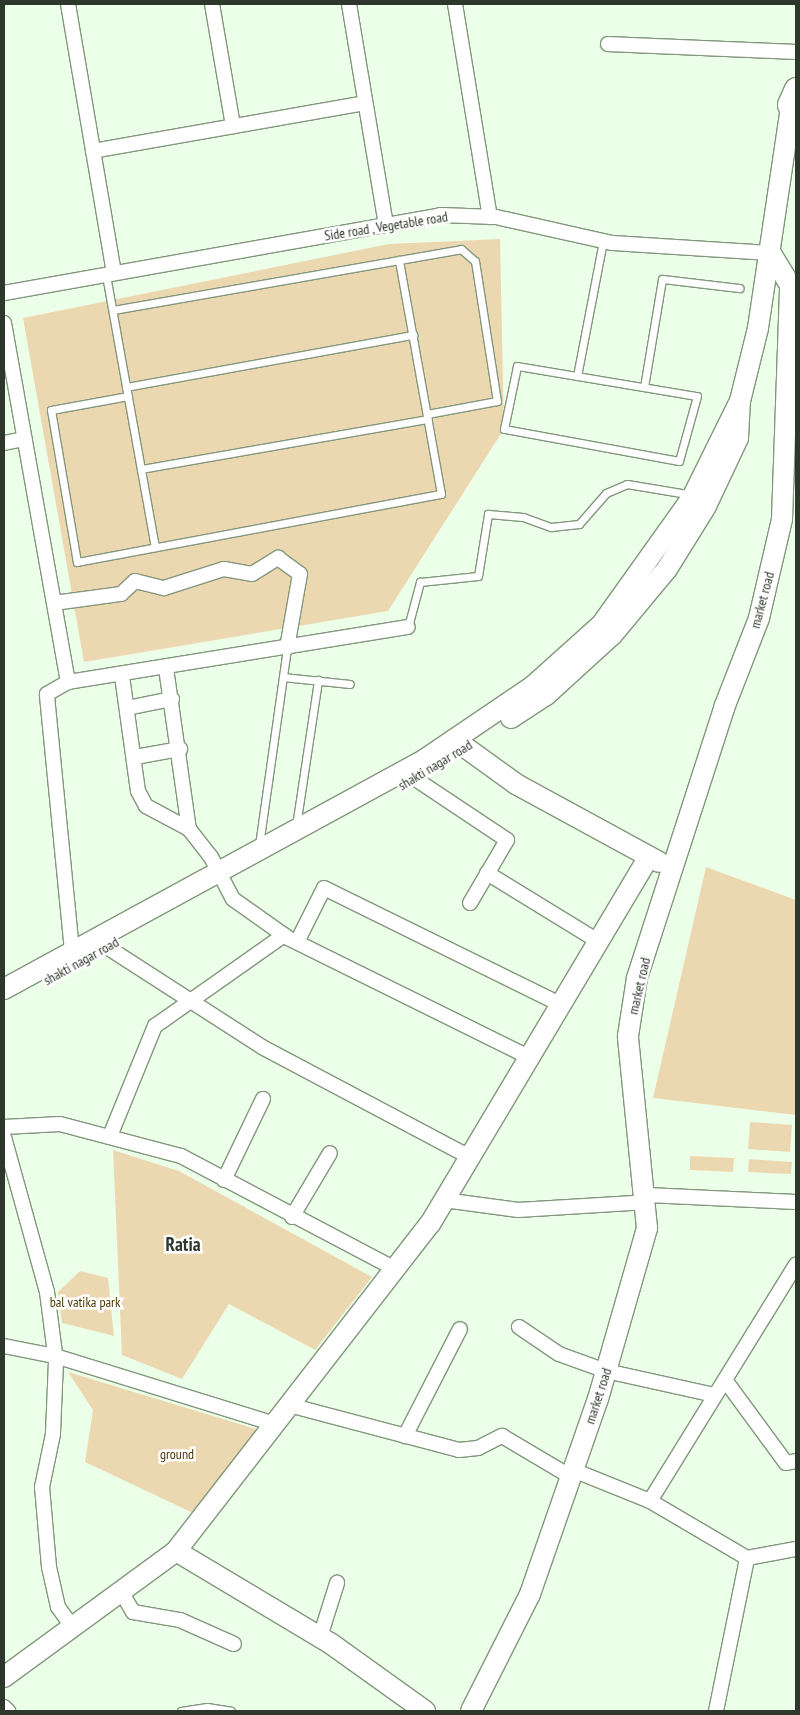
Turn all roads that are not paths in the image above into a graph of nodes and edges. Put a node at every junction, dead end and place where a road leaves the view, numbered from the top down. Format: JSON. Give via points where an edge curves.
{"nodes":[{"id":1,"x":68,"y":4,"type":"edge"},
{"id":2,"x":212,"y":4,"type":"edge"},
{"id":3,"x":348,"y":4,"type":"edge"},
{"id":4,"x":455,"y":4,"type":"edge"},
{"id":5,"x":608,"y":44,"type":"dead end"},
{"id":6,"x":796,"y":52,"type":"edge"},
{"id":7,"x":796,"y":89,"type":"edge"},
{"id":8,"x":365,"y":103,"type":"junction"},
{"id":9,"x":793,"y":118,"type":"edge"},
{"id":10,"x":233,"y":126,"type":"junction"},
{"id":11,"x":93,"y":151,"type":"junction"},
{"id":12,"x":796,"y":156,"type":"edge"},
{"id":13,"x":490,"y":216,"type":"junction"},
{"id":14,"x":386,"y":225,"type":"junction"},
{"id":15,"x":602,"y":240,"type":"junction"},
{"id":16,"x":770,"y":253,"type":"junction"},
{"id":17,"x":399,"y":260,"type":"junction"},
{"id":18,"x":110,"y":274,"type":"junction"},
{"id":19,"x":793,"y":284,"type":"edge"},
{"id":20,"x":739,"y":288,"type":"dead end"},
{"id":21,"x":4,"y":293,"type":"edge"},
{"id":22,"x":112,"y":310,"type":"junction"},
{"id":23,"x":4,"y":323,"type":"edge"},
{"id":24,"x":412,"y":335,"type":"junction"},
{"id":25,"x":577,"y":376,"type":"junction"},
{"id":26,"x":126,"y":386,"type":"junction"},
{"id":27,"x":644,"y":387,"type":"junction"},
{"id":28,"x":128,"y":396,"type":"junction"},
{"id":29,"x":740,"y":401,"type":"junction"},
{"id":30,"x":427,"y":417,"type":"junction"},
{"id":31,"x":25,"y":439,"type":"junction"},
{"id":32,"x":4,"y":443,"type":"edge"},
{"id":33,"x":141,"y":469,"type":"junction"},
{"id":34,"x":693,"y":495,"type":"junction"},
{"id":35,"x":155,"y":547,"type":"junction"},
{"id":36,"x":54,"y":603,"type":"junction"},
{"id":37,"x":408,"y":627,"type":"joint"},
{"id":38,"x":287,"y":648,"type":"junction"},
{"id":39,"x":166,"y":668,"type":"junction"},
{"id":40,"x":122,"y":676,"type":"junction"},
{"id":41,"x":283,"y":677,"type":"junction"},
{"id":42,"x":318,"y":680,"type":"junction"},
{"id":43,"x":68,"y":682,"type":"junction"},
{"id":44,"x":350,"y":684,"type":"dead end"},
{"id":45,"x":172,"y":700,"type":"junction"},
{"id":46,"x":127,"y":708,"type":"junction"},
{"id":47,"x":460,"y":744,"type":"junction"},
{"id":48,"x":180,"y":749,"type":"junction"},
{"id":49,"x":134,"y":757,"type":"junction"},
{"id":50,"x":414,"y":778,"type":"junction"},
{"id":51,"x":189,"y":829,"type":"junction"},
{"id":52,"x":296,"y":829,"type":"junction"},
{"id":53,"x":259,"y":850,"type":"junction"},
{"id":54,"x":648,"y":858,"type":"junction"},
{"id":55,"x":673,"y":869,"type":"junction"},
{"id":56,"x":487,"y":874,"type":"junction"},
{"id":57,"x":223,"y":876,"type":"junction"},
{"id":58,"x":470,"y":903,"type":"dead end"},
{"id":59,"x":290,"y":938,"type":"junction"},
{"id":60,"x":598,"y":941,"type":"junction"},
{"id":61,"x":107,"y":947,"type":"junction"},
{"id":62,"x":72,"y":952,"type":"junction"},
{"id":63,"x":4,"y":989,"type":"edge"},
{"id":64,"x":194,"y":1000,"type":"junction"},
{"id":65,"x":4,"y":1003,"type":"edge"},
{"id":66,"x":560,"y":1004,"type":"junction"},
{"id":67,"x":529,"y":1057,"type":"junction"},
{"id":68,"x":263,"y":1099,"type":"dead end"},
{"id":69,"x":4,"y":1127,"type":"edge"},
{"id":70,"x":110,"y":1136,"type":"junction"},
{"id":71,"x":4,"y":1137,"type":"edge"},
{"id":72,"x":330,"y":1153,"type":"dead end"},
{"id":73,"x":470,"y":1157,"type":"junction"},
{"id":74,"x":224,"y":1180,"type":"junction"},
{"id":75,"x":10,"y":1185,"type":"edge"},
{"id":76,"x":647,"y":1199,"type":"junction"},
{"id":77,"x":444,"y":1200,"type":"junction"},
{"id":78,"x":796,"y":1202,"type":"edge"},
{"id":79,"x":292,"y":1216,"type":"junction"},
{"id":80,"x":796,"y":1265,"type":"edge"},
{"id":81,"x":395,"y":1269,"type":"junction"},
{"id":82,"x":519,"y":1327,"type":"dead end"},
{"id":83,"x":460,"y":1329,"type":"dead end"},
{"id":84,"x":4,"y":1346,"type":"edge"},
{"id":85,"x":55,"y":1356,"type":"junction"},
{"id":86,"x":606,"y":1371,"type":"junction"},
{"id":87,"x":725,"y":1380,"type":"junction"},
{"id":88,"x":714,"y":1395,"type":"junction"},
{"id":89,"x":289,"y":1405,"type":"junction"},
{"id":90,"x":274,"y":1424,"type":"junction"},
{"id":91,"x":405,"y":1436,"type":"junction"},
{"id":92,"x":796,"y":1461,"type":"edge"},
{"id":93,"x":572,"y":1474,"type":"junction"},
{"id":94,"x":650,"y":1501,"type":"junction"},
{"id":95,"x":796,"y":1549,"type":"edge"},
{"id":96,"x":176,"y":1551,"type":"junction"},
{"id":97,"x":747,"y":1558,"type":"junction"},
{"id":98,"x":337,"y":1583,"type":"dead end"},
{"id":99,"x":122,"y":1593,"type":"junction"},
{"id":100,"x":71,"y":1625,"type":"junction"},
{"id":101,"x":320,"y":1637,"type":"junction"},
{"id":102,"x":234,"y":1644,"type":"dead end"},
{"id":103,"x":4,"y":1677,"type":"edge"},
{"id":104,"x":4,"y":1707,"type":"edge"},
{"id":105,"x":8,"y":1711,"type":"edge"},
{"id":106,"x":181,"y":1711,"type":"edge"},
{"id":107,"x":231,"y":1711,"type":"edge"},
{"id":108,"x":425,"y":1711,"type":"edge"},
{"id":109,"x":471,"y":1711,"type":"edge"},
{"id":110,"x":716,"y":1711,"type":"edge"}],
"edges":[{"from":1,"to":11,"type":"street"},
{"from":2,"to":10,"type":"street"},
{"from":3,"to":8,"type":"street"},
{"from":4,"to":13,"type":"street"},
{"from":5,"to":6,"type":"street"},
{"from":7,"to":9,"type":"main road"},
{"from":8,"to":10,"type":"street"},
{"from":8,"to":14,"type":"street"},
{"from":9,"to":16,"type":"street"},
{"from":10,"to":11,"type":"street"},
{"from":11,"to":18,"type":"street"},
{"from":12,"to":16,"type":"street","via":[[786,223]]},
{"from":13,"to":14,"type":"street","name":"Side road , Vegetable road","via":[[440,215]]},
{"from":13,"to":15,"type":"street","name":"Side road , Vegetable road"},
{"from":14,"to":18,"type":"street","name":"Side road , Vegetable road"},
{"from":15,"to":16,"type":"street","name":"Side road , Vegetable road"},
{"from":15,"to":25,"type":"lane"},
{"from":16,"to":19,"type":"street","name":"market road"},
{"from":16,"to":29,"type":"street"},
{"from":17,"to":22,"type":"lane"},
{"from":17,"to":24,"type":"lane"},
{"from":17,"to":30,"type":"lane","via":[[461,249],[474,261],[497,401]]},
{"from":18,"to":21,"type":"street","name":"Side road , Vegetable road"},
{"from":18,"to":22,"type":"lane"},
{"from":19,"to":55,"type":"street","name":"market road","via":[[782,519],[759,618]]},
{"from":20,"to":27,"type":"lane","via":[[662,279]]},
{"from":22,"to":26,"type":"lane"},
{"from":23,"to":31,"type":"street"},
{"from":24,"to":26,"type":"lane"},
{"from":24,"to":30,"type":"lane"},
{"from":25,"to":27,"type":"lane"},
{"from":25,"to":27,"type":"lane","via":[[517,366],[504,429],[679,461],[697,396]]},
{"from":26,"to":28,"type":"lane"},
{"from":28,"to":33,"type":"lane"},
{"from":28,"to":35,"type":"lane","via":[[51,410],[77,562]]},
{"from":29,"to":34,"type":"street"},
{"from":29,"to":47,"type":"street","name":"shakti nagar road","via":[[738,438],[706,506],[667,569],[612,635],[546,695]]},
{"from":30,"to":33,"type":"lane"},
{"from":30,"to":35,"type":"lane","via":[[441,494]]},
{"from":31,"to":32,"type":"street"},
{"from":31,"to":36,"type":"street"},
{"from":33,"to":35,"type":"lane"},
{"from":34,"to":37,"type":"lane","via":[[627,484],[606,493],[579,524],[551,528],[524,517],[488,514],[478,576],[420,582]]},
{"from":34,"to":47,"type":"street","via":[[653,558],[602,624],[533,686]]},
{"from":36,"to":38,"type":"street","via":[[121,594],[136,581],[164,588],[224,569],[252,574],[278,558],[300,574]]},
{"from":36,"to":43,"type":"street"},
{"from":37,"to":38,"type":"street"},
{"from":38,"to":39,"type":"street"},
{"from":38,"to":41,"type":"lane"},
{"from":39,"to":40,"type":"street"},
{"from":39,"to":45,"type":"street"},
{"from":40,"to":43,"type":"street"},
{"from":40,"to":46,"type":"street"},
{"from":41,"to":42,"type":"lane"},
{"from":41,"to":53,"type":"lane"},
{"from":42,"to":44,"type":"lane"},
{"from":42,"to":52,"type":"lane"},
{"from":43,"to":62,"type":"street","via":[[47,694]]},
{"from":45,"to":46,"type":"street"},
{"from":45,"to":48,"type":"street"},
{"from":46,"to":49,"type":"street"},
{"from":47,"to":50,"type":"street","name":"shakti nagar road"},
{"from":47,"to":52,"type":"street"},
{"from":47,"to":54,"type":"street"},
{"from":48,"to":49,"type":"street"},
{"from":48,"to":51,"type":"street"},
{"from":49,"to":51,"type":"street","via":[[138,791],[146,806]]},
{"from":50,"to":56,"type":"street","via":[[507,840]]},
{"from":50,"to":57,"type":"street","name":"shakti nagar road"},
{"from":51,"to":57,"type":"street"},
{"from":52,"to":53,"type":"street"},
{"from":53,"to":57,"type":"street"},
{"from":54,"to":55,"type":"street"},
{"from":54,"to":60,"type":"street"},
{"from":55,"to":76,"type":"street","name":"market road","via":[[638,978],[628,1036]]},
{"from":56,"to":58,"type":"street"},
{"from":56,"to":60,"type":"street"},
{"from":57,"to":59,"type":"street","via":[[233,899]]},
{"from":57,"to":61,"type":"street","name":"shakti nagar road"},
{"from":57,"to":62,"type":"street"},
{"from":59,"to":64,"type":"street"},
{"from":59,"to":66,"type":"street","via":[[324,888]]},
{"from":59,"to":67,"type":"street"},
{"from":60,"to":66,"type":"street"},
{"from":61,"to":64,"type":"street"},
{"from":61,"to":65,"type":"street","name":"shakti nagar road"},
{"from":62,"to":63,"type":"street"},
{"from":64,"to":70,"type":"street","via":[[155,1026]]},
{"from":64,"to":73,"type":"street","via":[[262,1047]]},
{"from":66,"to":67,"type":"street"},
{"from":67,"to":73,"type":"street"},
{"from":68,"to":74,"type":"street"},
{"from":69,"to":70,"type":"street","via":[[60,1124]]},
{"from":70,"to":74,"type":"street","via":[[181,1156]]},
{"from":71,"to":75,"type":"street"},
{"from":72,"to":79,"type":"street"},
{"from":73,"to":77,"type":"street"},
{"from":74,"to":79,"type":"street"},
{"from":75,"to":85,"type":"street","via":[[47,1292]]},
{"from":76,"to":77,"type":"street","via":[[518,1210]]},
{"from":76,"to":78,"type":"street"},
{"from":76,"to":86,"type":"street","name":"market road","via":[[647,1228]]},
{"from":77,"to":81,"type":"street"},
{"from":79,"to":81,"type":"street"},
{"from":80,"to":87,"type":"street"},
{"from":81,"to":89,"type":"street"},
{"from":82,"to":86,"type":"street","via":[[559,1354]]},
{"from":83,"to":91,"type":"street"},
{"from":84,"to":85,"type":"street"},
{"from":85,"to":90,"type":"street"},
{"from":85,"to":100,"type":"street","via":[[53,1434],[42,1487],[48,1567],[58,1608]]},
{"from":86,"to":88,"type":"street"},
{"from":86,"to":93,"type":"street","name":"market road"},
{"from":87,"to":88,"type":"street"},
{"from":87,"to":92,"type":"street","via":[[786,1463]]},
{"from":88,"to":94,"type":"street"},
{"from":89,"to":90,"type":"street"},
{"from":89,"to":91,"type":"street"},
{"from":90,"to":96,"type":"street"},
{"from":91,"to":93,"type":"street","via":[[460,1450],[478,1448],[502,1436]]},
{"from":93,"to":94,"type":"street"},
{"from":93,"to":109,"type":"street","name":"market road","via":[[530,1594]]},
{"from":94,"to":97,"type":"street"},
{"from":95,"to":97,"type":"street"},
{"from":96,"to":99,"type":"street"},
{"from":96,"to":101,"type":"street"},
{"from":97,"to":110,"type":"street"},
{"from":98,"to":101,"type":"street"},
{"from":99,"to":100,"type":"street"},
{"from":99,"to":102,"type":"street","via":[[133,1612],[180,1620]]},
{"from":100,"to":103,"type":"street"},
{"from":101,"to":108,"type":"street"},
{"from":104,"to":105,"type":"street"},
{"from":106,"to":107,"type":"lane","via":[[207,1706]]}]}
